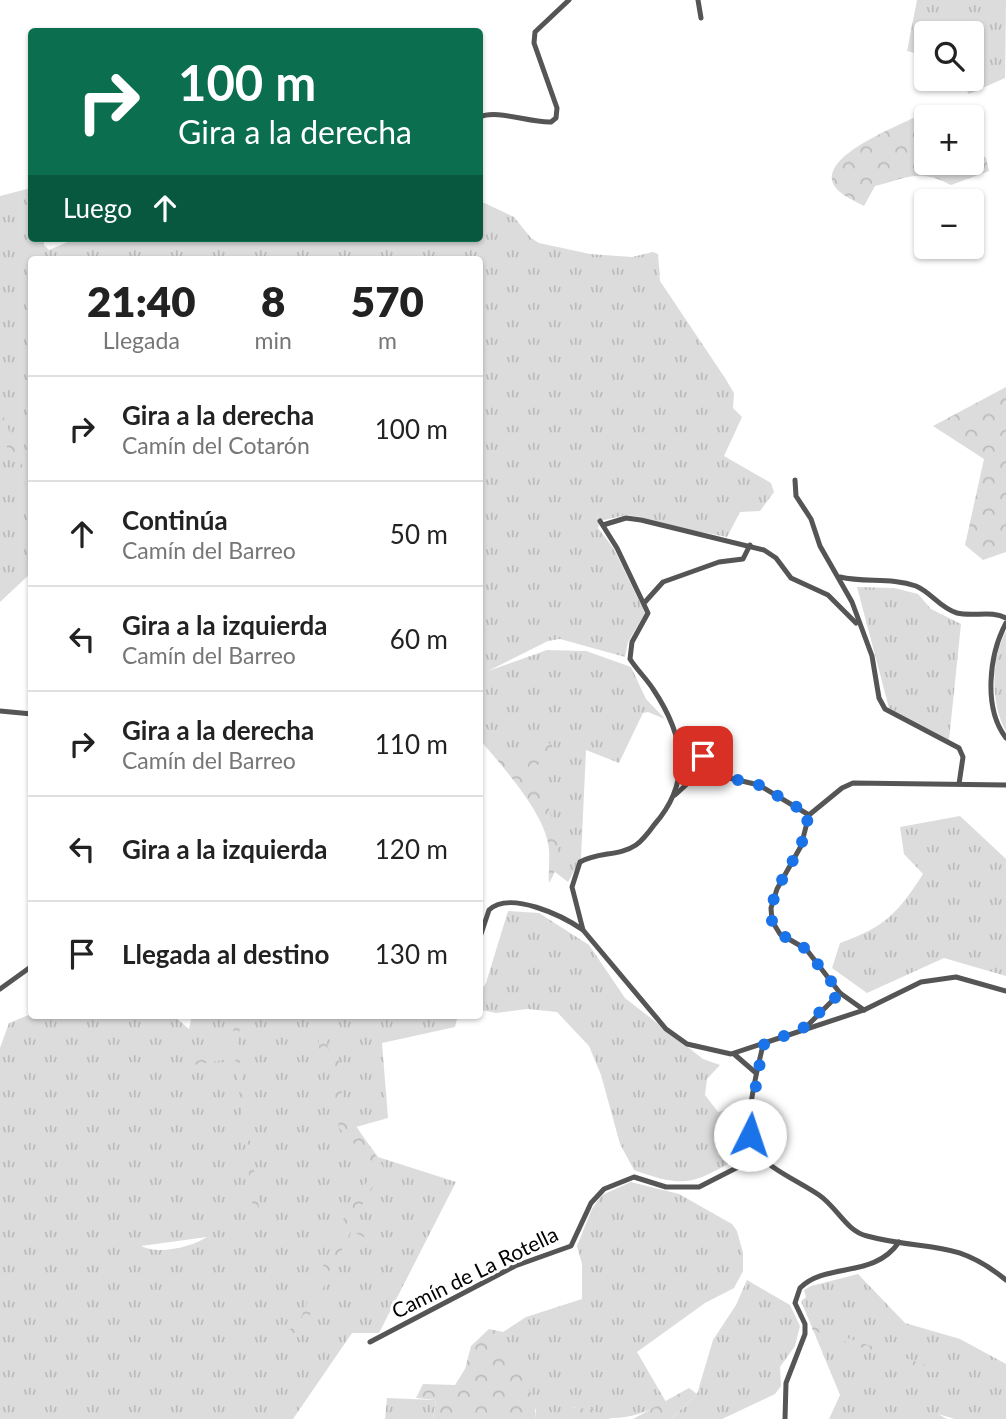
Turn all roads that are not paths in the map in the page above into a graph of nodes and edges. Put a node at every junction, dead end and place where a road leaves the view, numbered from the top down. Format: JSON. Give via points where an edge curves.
{"nodes":[{"id":1,"x":569,"y":0,"type":"edge"},
{"id":2,"x":698,"y":0,"type":"edge"},
{"id":3,"x":701,"y":18,"type":"dead end"},
{"id":4,"x":483,"y":116,"type":"edge"},
{"id":5,"x":795,"y":480,"type":"dead end"},
{"id":6,"x":750,"y":545,"type":"junction"},
{"id":7,"x":839,"y":577,"type":"junction"},
{"id":8,"x":645,"y":602,"type":"junction"},
{"id":9,"x":1006,"y":618,"type":"edge"},
{"id":10,"x":1006,"y":623,"type":"edge"},
{"id":11,"x":858,"y":625,"type":"junction"},
{"id":12,"x":0,"y":711,"type":"edge"},
{"id":13,"x":28,"y":714,"type":"edge"},
{"id":14,"x":1006,"y":738,"type":"edge"},
{"id":15,"x":959,"y":784,"type":"junction"},
{"id":16,"x":1006,"y":785,"type":"edge"},
{"id":17,"x":675,"y":795,"type":"junction"},
{"id":18,"x":809,"y":814,"type":"junction"},
{"id":19,"x":483,"y":928,"type":"edge"},
{"id":20,"x":583,"y":930,"type":"junction"},
{"id":21,"x":28,"y":969,"type":"edge"},
{"id":22,"x":0,"y":989,"type":"edge"},
{"id":23,"x":1006,"y":991,"type":"edge"},
{"id":24,"x":840,"y":993,"type":"junction"},
{"id":25,"x":864,"y":1010,"type":"junction"},
{"id":26,"x":803,"y":1028,"type":"junction"},
{"id":27,"x":763,"y":1045,"type":"junction"},
{"id":28,"x":734,"y":1054,"type":"junction"},
{"id":29,"x":756,"y":1073,"type":"junction"},
{"id":30,"x":754,"y":1149,"type":"junction"},
{"id":31,"x":899,"y":1242,"type":"junction"},
{"id":32,"x":1006,"y":1280,"type":"edge"},
{"id":33,"x":370,"y":1342,"type":"dead end"},
{"id":34,"x":785,"y":1419,"type":"edge"}],
"edges":[{"from":1,"to":4,"type":"street","via":[[535,32],[534,43],[556,118],[538,123]]},
{"from":2,"to":3,"type":"street"},
{"from":5,"to":7,"type":"street","via":[[796,496]]},
{"from":6,"to":8,"type":"street","via":[[739,561],[719,562],[663,582]]},
{"from":6,"to":8,"type":"street","via":[[626,518],[601,523]]},
{"from":6,"to":11,"type":"street","via":[[771,554],[791,578],[828,595]]},
{"from":7,"to":9,"type":"street","via":[[907,584],[955,613]]},
{"from":7,"to":11,"type":"street"},
{"from":8,"to":17,"type":"street","via":[[647,619],[632,642],[630,659],[652,687],[677,737],[681,756]]},
{"from":10,"to":14,"type":"street","via":[[991,667],[994,709]]},
{"from":11,"to":15,"type":"street","via":[[872,656],[885,709],[959,748],[963,757]]},
{"from":12,"to":13,"type":"street"},
{"from":15,"to":16,"type":"street"},
{"from":15,"to":18,"type":"street","via":[[853,783]]},
{"from":17,"to":18,"type":"street","via":[[687,784],[695,759],[703,756],[729,778],[759,785]]},
{"from":17,"to":20,"type":"street","via":[[635,846],[580,862],[572,887]]},
{"from":18,"to":24,"type":"street","via":[[801,846],[777,889],[772,921],[780,934],[806,949]]},
{"from":19,"to":20,"type":"street","via":[[494,905],[509,903],[550,911]]},
{"from":20,"to":28,"type":"street","via":[[666,1029],[705,1051]]},
{"from":21,"to":22,"type":"street"},
{"from":23,"to":25,"type":"street","via":[[974,980],[943,978],[921,982]]},
{"from":24,"to":25,"type":"street"},
{"from":24,"to":26,"type":"street"},
{"from":25,"to":26,"type":"street"},
{"from":26,"to":27,"type":"street"},
{"from":27,"to":28,"type":"street"},
{"from":27,"to":29,"type":"street"},
{"from":28,"to":29,"type":"street"},
{"from":29,"to":30,"type":"street","via":[[750,1120]]},
{"from":30,"to":31,"type":"street","via":[[790,1179],[818,1194],[859,1233]]},
{"from":30,"to":33,"type":"street","name":"Camín de La Rotella","via":[[746,1163],[699,1187],[666,1186],[634,1177],[604,1188],[591,1203],[571,1245],[515,1266]]},
{"from":31,"to":32,"type":"street","via":[[956,1250]]},
{"from":31,"to":34,"type":"street","via":[[872,1265],[815,1279],[800,1288],[796,1303],[805,1334],[786,1383]]}]}
